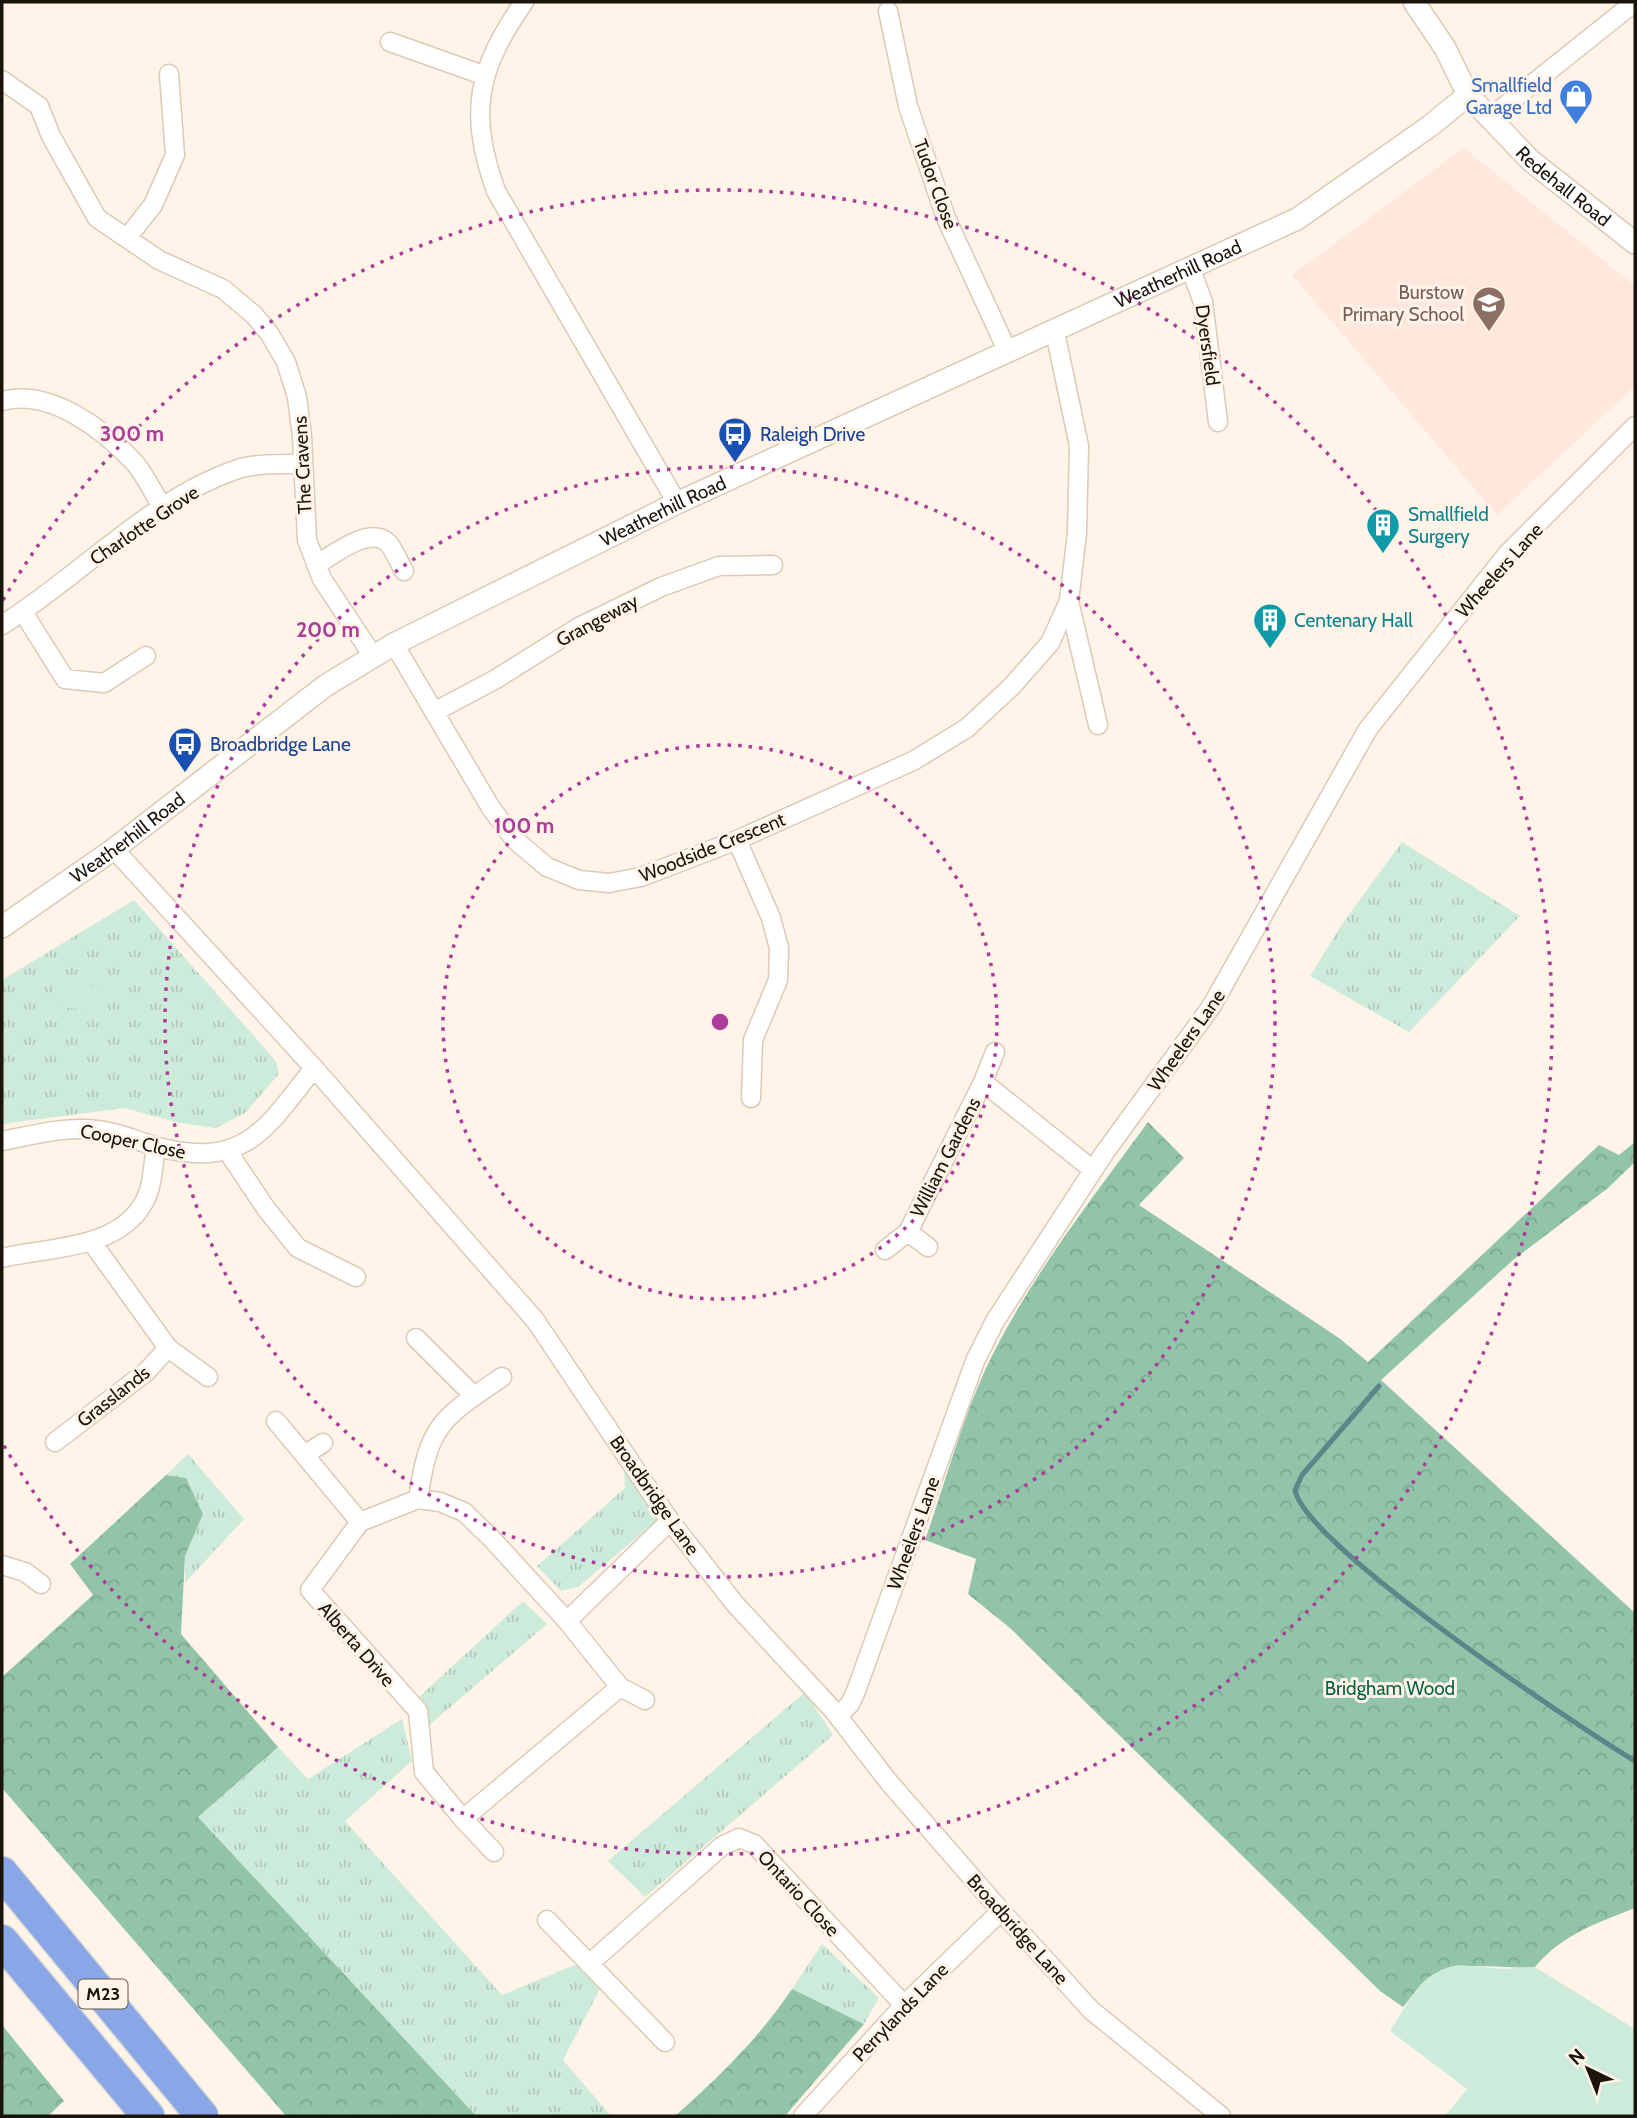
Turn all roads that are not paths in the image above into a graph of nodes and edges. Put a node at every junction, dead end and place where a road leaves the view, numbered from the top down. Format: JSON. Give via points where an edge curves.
{"nodes":[{"id":1,"x":524,"y":2,"type":"edge"},
{"id":2,"x":1414,"y":2,"type":"edge"},
{"id":3,"x":1635,"y":2,"type":"edge"},
{"id":4,"x":888,"y":11,"type":"dead end"},
{"id":5,"x":390,"y":42,"type":"dead end"},
{"id":6,"x":169,"y":74,"type":"dead end"},
{"id":7,"x":483,"y":75,"type":"junction"},
{"id":8,"x":2,"y":80,"type":"edge"},
{"id":9,"x":1468,"y":94,"type":"junction"},
{"id":10,"x":1491,"y":117,"type":"junction"},
{"id":11,"x":127,"y":238,"type":"junction"},
{"id":12,"x":1635,"y":243,"type":"edge"},
{"id":13,"x":1191,"y":270,"type":"junction"},
{"id":14,"x":1055,"y":332,"type":"junction"},
{"id":15,"x":1007,"y":350,"type":"junction"},
{"id":16,"x":2,"y":401,"type":"edge"},
{"id":17,"x":1218,"y":422,"type":"dead end"},
{"id":18,"x":1635,"y":425,"type":"edge"},
{"id":19,"x":302,"y":464,"type":"junction"},
{"id":20,"x":677,"y":503,"type":"junction"},
{"id":21,"x":163,"y":508,"type":"junction"},
{"id":22,"x":316,"y":565,"type":"junction"},
{"id":23,"x":773,"y":565,"type":"dead end"},
{"id":24,"x":404,"y":571,"type":"dead end"},
{"id":25,"x":1069,"y":601,"type":"junction"},
{"id":26,"x":23,"y":612,"type":"junction"},
{"id":27,"x":2,"y":625,"type":"edge"},
{"id":28,"x":394,"y":643,"type":"junction"},
{"id":29,"x":146,"y":656,"type":"dead end"},
{"id":30,"x":373,"y":656,"type":"junction"},
{"id":31,"x":434,"y":712,"type":"junction"},
{"id":32,"x":1098,"y":725,"type":"dead end"},
{"id":33,"x":737,"y":840,"type":"junction"},
{"id":34,"x":114,"y":849,"type":"junction"},
{"id":35,"x":2,"y":927,"type":"edge"},
{"id":36,"x":995,"y":1052,"type":"dead end"},
{"id":37,"x":314,"y":1068,"type":"junction"},
{"id":38,"x":983,"y":1082,"type":"junction"},
{"id":39,"x":751,"y":1098,"type":"dead end"},
{"id":40,"x":2,"y":1141,"type":"edge"},
{"id":41,"x":156,"y":1146,"type":"junction"},
{"id":42,"x":228,"y":1152,"type":"junction"},
{"id":43,"x":1093,"y":1170,"type":"junction"},
{"id":44,"x":908,"y":1232,"type":"junction"},
{"id":45,"x":91,"y":1241,"type":"junction"},
{"id":46,"x":928,"y":1247,"type":"dead end"},
{"id":47,"x":885,"y":1250,"type":"dead end"},
{"id":48,"x":2,"y":1258,"type":"edge"},
{"id":49,"x":356,"y":1277,"type":"dead end"},
{"id":50,"x":416,"y":1338,"type":"dead end"},
{"id":51,"x":168,"y":1348,"type":"junction"},
{"id":52,"x":208,"y":1377,"type":"dead end"},
{"id":53,"x":502,"y":1377,"type":"dead end"},
{"id":54,"x":474,"y":1396,"type":"junction"},
{"id":55,"x":276,"y":1421,"type":"dead end"},
{"id":56,"x":55,"y":1442,"type":"dead end"},
{"id":57,"x":323,"y":1443,"type":"dead end"},
{"id":58,"x":304,"y":1455,"type":"junction"},
{"id":59,"x":418,"y":1499,"type":"junction"},
{"id":60,"x":670,"y":1521,"type":"junction"},
{"id":61,"x":360,"y":1522,"type":"junction"},
{"id":62,"x":2,"y":1564,"type":"edge"},
{"id":63,"x":41,"y":1584,"type":"dead end"},
{"id":64,"x":567,"y":1621,"type":"junction"},
{"id":65,"x":620,"y":1687,"type":"junction"},
{"id":66,"x":645,"y":1700,"type":"dead end"},
{"id":67,"x":838,"y":1716,"type":"junction"},
{"id":68,"x":463,"y":1819,"type":"junction"},
{"id":69,"x":494,"y":1853,"type":"dead end"},
{"id":70,"x":2,"y":1873,"type":"edge"},
{"id":71,"x":1001,"y":1911,"type":"junction"},
{"id":72,"x":547,"y":1920,"type":"dead end"},
{"id":73,"x":2,"y":1941,"type":"edge"},
{"id":74,"x":589,"y":1964,"type":"junction"},
{"id":75,"x":904,"y":2005,"type":"junction"},
{"id":76,"x":665,"y":2042,"type":"dead end"},
{"id":77,"x":148,"y":2116,"type":"edge"},
{"id":78,"x":202,"y":2116,"type":"edge"},
{"id":79,"x":803,"y":2116,"type":"edge"},
{"id":80,"x":1221,"y":2116,"type":"edge"}],
"edges":[{"from":1,"to":7,"type":"street"},
{"from":2,"to":9,"type":"street","name":"Redehall Road"},
{"from":3,"to":10,"type":"street"},
{"from":4,"to":15,"type":"street","name":"Tudor Close","via":[[908,106],[946,218]]},
{"from":5,"to":7,"type":"street"},
{"from":6,"to":11,"type":"street","via":[[175,155],[153,205]]},
{"from":7,"to":20,"type":"street","via":[[482,151],[496,191]]},
{"from":8,"to":11,"type":"street","name":"The Cravens","via":[[39,106],[97,218]]},
{"from":9,"to":10,"type":"street","name":"Redehall Road"},
{"from":9,"to":13,"type":"street","name":"Weatherhill Road","via":[[1297,219]]},
{"from":10,"to":12,"type":"street","name":"Redehall Road","via":[[1530,160]]},
{"from":11,"to":19,"type":"street","name":"The Cravens","via":[[159,260],[223,289],[269,333],[286,362],[297,397]]},
{"from":13,"to":14,"type":"street","name":"Weatherhill Road"},
{"from":13,"to":17,"type":"street","name":"Dyersfield","via":[[1203,302]]},
{"from":14,"to":15,"type":"street","name":"Weatherhill Road"},
{"from":14,"to":25,"type":"street","name":"Woodside Crescent","via":[[1079,446],[1077,533]]},
{"from":15,"to":20,"type":"street","name":"Weatherhill Road"},
{"from":16,"to":21,"type":"street","via":[[14,397],[59,406],[96,429],[135,464]]},
{"from":18,"to":43,"type":"street","name":"Wheelers Lane","via":[[1508,553],[1368,729],[1216,1000]]},
{"from":19,"to":21,"type":"street","name":"Charlotte Grove","via":[[240,468]]},
{"from":19,"to":22,"type":"street","name":"The Cravens","via":[[307,540]]},
{"from":20,"to":28,"type":"street","name":"Weatherhill Road"},
{"from":21,"to":26,"type":"street","name":"Charlotte Grove"},
{"from":22,"to":24,"type":"street","via":[[362,540],[375,538],[387,542]]},
{"from":22,"to":30,"type":"street","name":"The Cravens"},
{"from":23,"to":31,"type":"street","name":"Grangeway","via":[[719,566],[661,587],[579,627]]},
{"from":25,"to":32,"type":"street","name":"Woodside Crescent"},
{"from":25,"to":33,"type":"street","name":"Woodside Crescent","via":[[1050,643],[967,728],[913,761]]},
{"from":26,"to":27,"type":"street","name":"Charlotte Grove"},
{"from":26,"to":29,"type":"street","via":[[65,680],[104,683]]},
{"from":28,"to":30,"type":"street","name":"Weatherhill Road"},
{"from":28,"to":31,"type":"street","name":"Woodside Crescent"},
{"from":30,"to":34,"type":"street","name":"Weatherhill Road","via":[[289,712]]},
{"from":31,"to":33,"type":"street","name":"Woodside Crescent","via":[[491,808],[515,840],[547,867],[579,880],[609,883],[641,877]]},
{"from":33,"to":39,"type":"street","via":[[779,948],[778,980],[753,1040]]},
{"from":34,"to":35,"type":"street","name":"Weatherhill Road"},
{"from":34,"to":37,"type":"street","name":"Broadbridge Lane"},
{"from":36,"to":38,"type":"street","name":"William Gardens"},
{"from":37,"to":42,"type":"street","name":"Cooper Close","via":[[259,1135]]},
{"from":37,"to":60,"type":"street","name":"Broadbridge Lane","via":[[535,1320]]},
{"from":38,"to":43,"type":"street","name":"William Gardens"},
{"from":38,"to":44,"type":"street","name":"William Gardens"},
{"from":40,"to":41,"type":"street","name":"Cooper Close","via":[[74,1128]]},
{"from":41,"to":42,"type":"street","name":"Cooper Close","via":[[205,1155]]},
{"from":41,"to":45,"type":"street","via":[[144,1204],[117,1231]]},
{"from":42,"to":49,"type":"street","via":[[298,1248]]},
{"from":43,"to":67,"type":"street","name":"Wheelers Lane","via":[[980,1348],[856,1691]]},
{"from":44,"to":46,"type":"street","name":"William Gardens"},
{"from":44,"to":47,"type":"street","name":"William Gardens"},
{"from":45,"to":48,"type":"street"},
{"from":45,"to":51,"type":"street"},
{"from":50,"to":54,"type":"street"},
{"from":51,"to":52,"type":"street"},
{"from":51,"to":56,"type":"street","name":"Grasslands","via":[[146,1372]]},
{"from":53,"to":54,"type":"street"},
{"from":54,"to":59,"type":"street","via":[[438,1426],[425,1453]]},
{"from":55,"to":58,"type":"street"},
{"from":57,"to":58,"type":"street"},
{"from":58,"to":61,"type":"street"},
{"from":59,"to":61,"type":"street"},
{"from":59,"to":64,"type":"street","via":[[464,1512]]},
{"from":60,"to":64,"type":"street"},
{"from":60,"to":67,"type":"street","name":"Broadbridge Lane","via":[[735,1604]]},
{"from":61,"to":68,"type":"street","name":"Alberta Drive","via":[[310,1590],[418,1711],[424,1772]]},
{"from":62,"to":63,"type":"street"},
{"from":64,"to":65,"type":"street"},
{"from":65,"to":66,"type":"street"},
{"from":65,"to":68,"type":"street"},
{"from":67,"to":71,"type":"street","name":"Broadbridge Lane"},
{"from":68,"to":69,"type":"street"},
{"from":70,"to":78,"type":"highway","number":"M23"},
{"from":71,"to":75,"type":"street","name":"Perrylands Lane"},
{"from":71,"to":80,"type":"street","name":"Broadbridge Lane","via":[[1099,2017]]},
{"from":72,"to":74,"type":"street"},
{"from":73,"to":77,"type":"highway","number":"M23"},
{"from":74,"to":75,"type":"street","name":"Ontario Close","via":[[722,1846],[739,1838],[754,1844]]},
{"from":74,"to":76,"type":"street"},
{"from":75,"to":79,"type":"street","name":"Perrylands Lane"}]}
